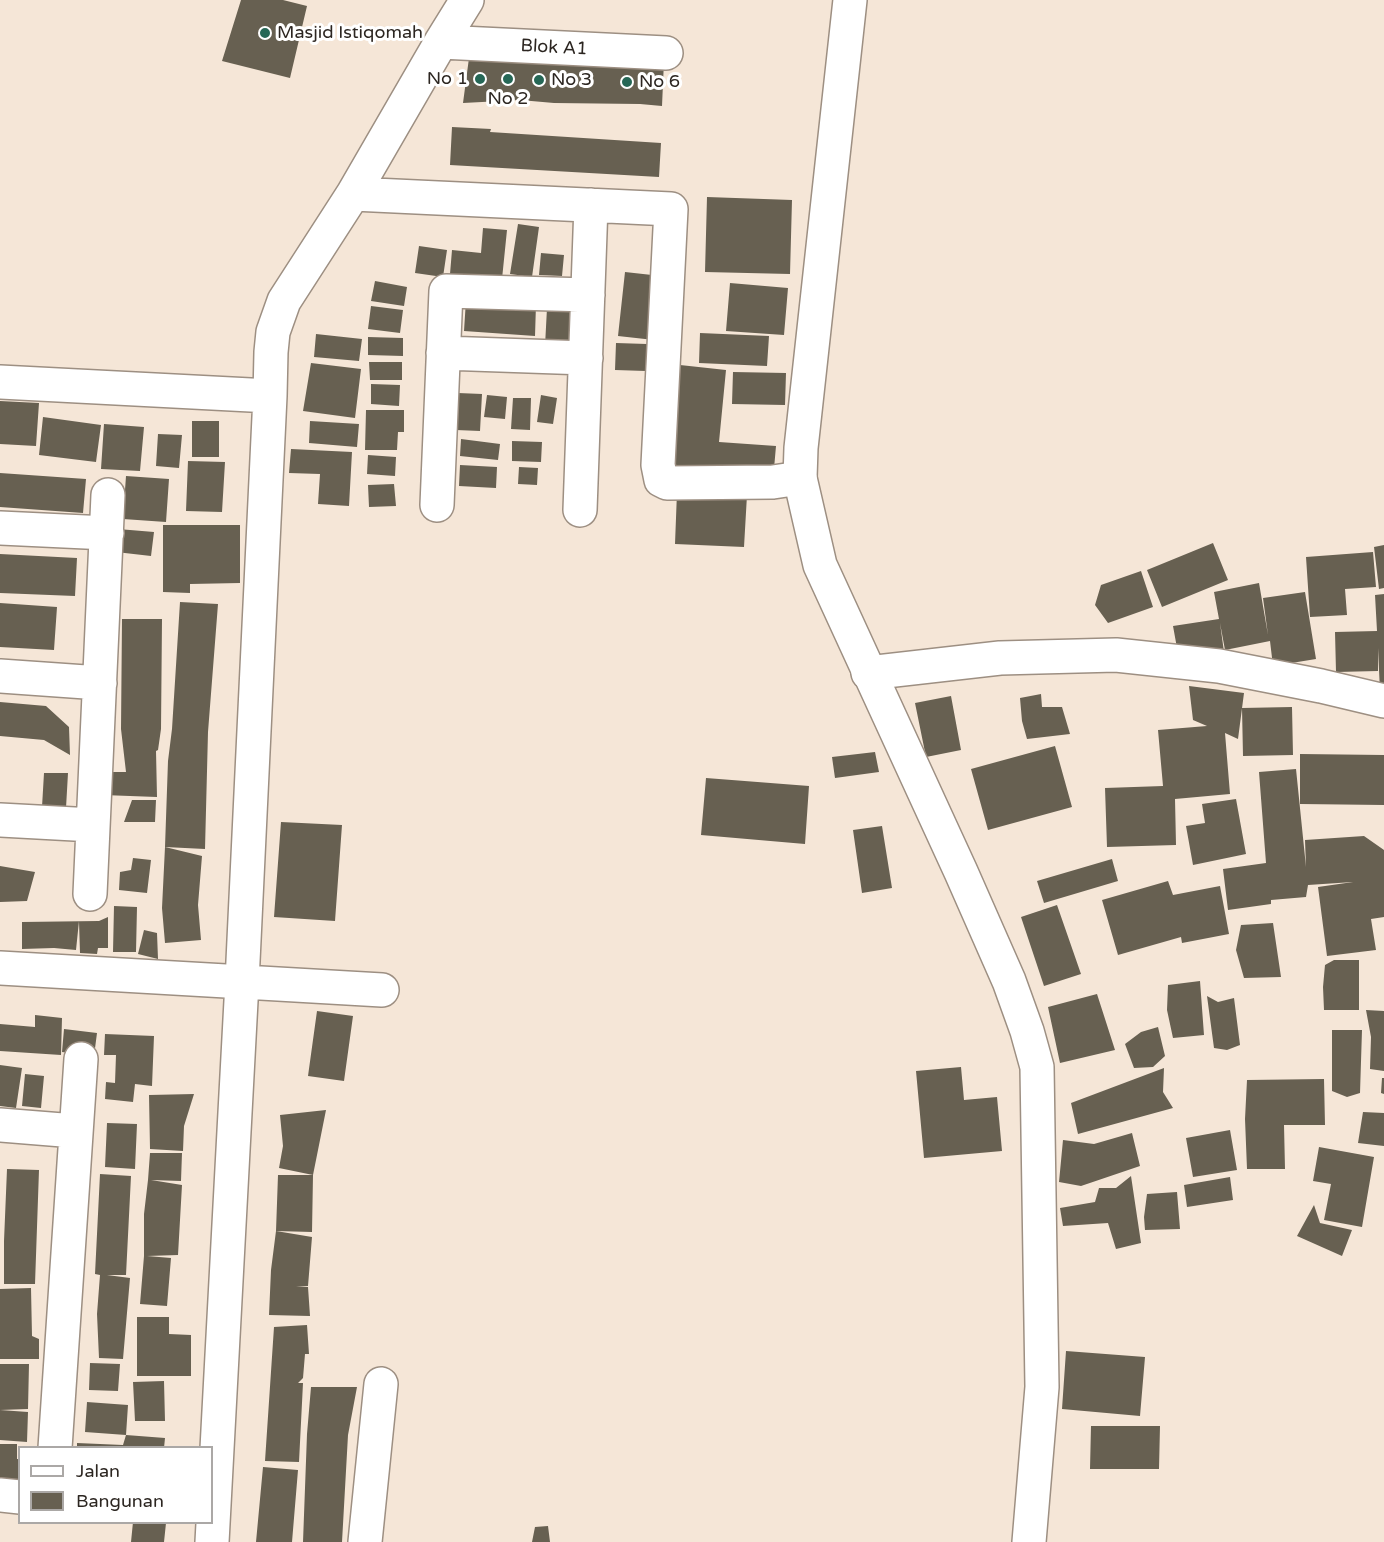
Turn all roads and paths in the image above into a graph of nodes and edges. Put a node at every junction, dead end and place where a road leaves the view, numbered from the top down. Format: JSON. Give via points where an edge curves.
{"nodes":[{"id":1,"x":467,"y":0,"type":"edge"},
{"id":2,"x":850,"y":0,"type":"edge"},
{"id":3,"x":441,"y":42,"type":"junction"},
{"id":4,"x":666,"y":53,"type":"dead end"},
{"id":5,"x":353,"y":194,"type":"junction"},
{"id":6,"x":591,"y":205,"type":"junction"},
{"id":7,"x":588,"y":295,"type":"junction"},
{"id":8,"x":443,"y":353,"type":"junction"},
{"id":9,"x":586,"y":358,"type":"junction"},
{"id":10,"x":0,"y":382,"type":"edge"},
{"id":11,"x":270,"y":396,"type":"junction"},
{"id":12,"x":800,"y":478,"type":"junction"},
{"id":13,"x":108,"y":495,"type":"dead end"},
{"id":14,"x":437,"y":505,"type":"dead end"},
{"id":15,"x":580,"y":510,"type":"dead end"},
{"id":16,"x":0,"y":528,"type":"edge"},
{"id":17,"x":107,"y":533,"type":"junction"},
{"id":18,"x":868,"y":673,"type":"junction"},
{"id":19,"x":0,"y":676,"type":"edge"},
{"id":20,"x":100,"y":683,"type":"junction"},
{"id":21,"x":1384,"y":701,"type":"edge"},
{"id":22,"x":0,"y":820,"type":"edge"},
{"id":23,"x":93,"y":825,"type":"junction"},
{"id":24,"x":90,"y":894,"type":"dead end"},
{"id":25,"x":0,"y":968,"type":"edge"},
{"id":26,"x":242,"y":982,"type":"junction"},
{"id":27,"x":382,"y":990,"type":"dead end"},
{"id":28,"x":81,"y":1059,"type":"dead end"},
{"id":29,"x":0,"y":1125,"type":"edge"},
{"id":30,"x":75,"y":1131,"type":"junction"},
{"id":31,"x":381,"y":1384,"type":"dead end"},
{"id":32,"x":55,"y":1446,"type":"edge"},
{"id":33,"x":0,"y":1495,"type":"edge"},
{"id":34,"x":18,"y":1497,"type":"edge"},
{"id":35,"x":213,"y":1523,"type":"edge"},
{"id":36,"x":213,"y":1524,"type":"edge"},
{"id":37,"x":212,"y":1542,"type":"edge"},
{"id":38,"x":365,"y":1542,"type":"edge"},
{"id":39,"x":1029,"y":1542,"type":"edge"}],
"edges":[{"from":1,"to":3,"type":"street"},
{"from":2,"to":12,"type":"street"},
{"from":3,"to":4,"type":"street","name":"Blok A1"},
{"from":3,"to":5,"type":"street"},
{"from":5,"to":6,"type":"street"},
{"from":5,"to":11,"type":"street","via":[[284,301],[273,332]]},
{"from":6,"to":7,"type":"street"},
{"from":6,"to":12,"type":"street","via":[[670,209],[658,465],[661,480],[773,482]]},
{"from":7,"to":8,"type":"street","via":[[446,291]]},
{"from":7,"to":9,"type":"street"},
{"from":8,"to":9,"type":"street"},
{"from":8,"to":14,"type":"street"},
{"from":9,"to":15,"type":"street"},
{"from":10,"to":11,"type":"street"},
{"from":11,"to":26,"type":"street"},
{"from":12,"to":18,"type":"street","via":[[820,565]]},
{"from":13,"to":17,"type":"street"},
{"from":16,"to":17,"type":"street"},
{"from":17,"to":20,"type":"street"},
{"from":18,"to":21,"type":"street","via":[[1000,658],[1116,655],[1219,666]]},
{"from":18,"to":39,"type":"street","via":[[1009,981],[1037,1067],[1042,1387]]},
{"from":19,"to":20,"type":"street"},
{"from":20,"to":23,"type":"street"},
{"from":22,"to":23,"type":"street"},
{"from":23,"to":24,"type":"street"},
{"from":25,"to":26,"type":"street"},
{"from":26,"to":27,"type":"street"},
{"from":26,"to":35,"type":"street"},
{"from":28,"to":30,"type":"street"},
{"from":29,"to":30,"type":"street"},
{"from":30,"to":32,"type":"street"},
{"from":31,"to":38,"type":"street"},
{"from":33,"to":34,"type":"street"},
{"from":36,"to":37,"type":"street"}]}
